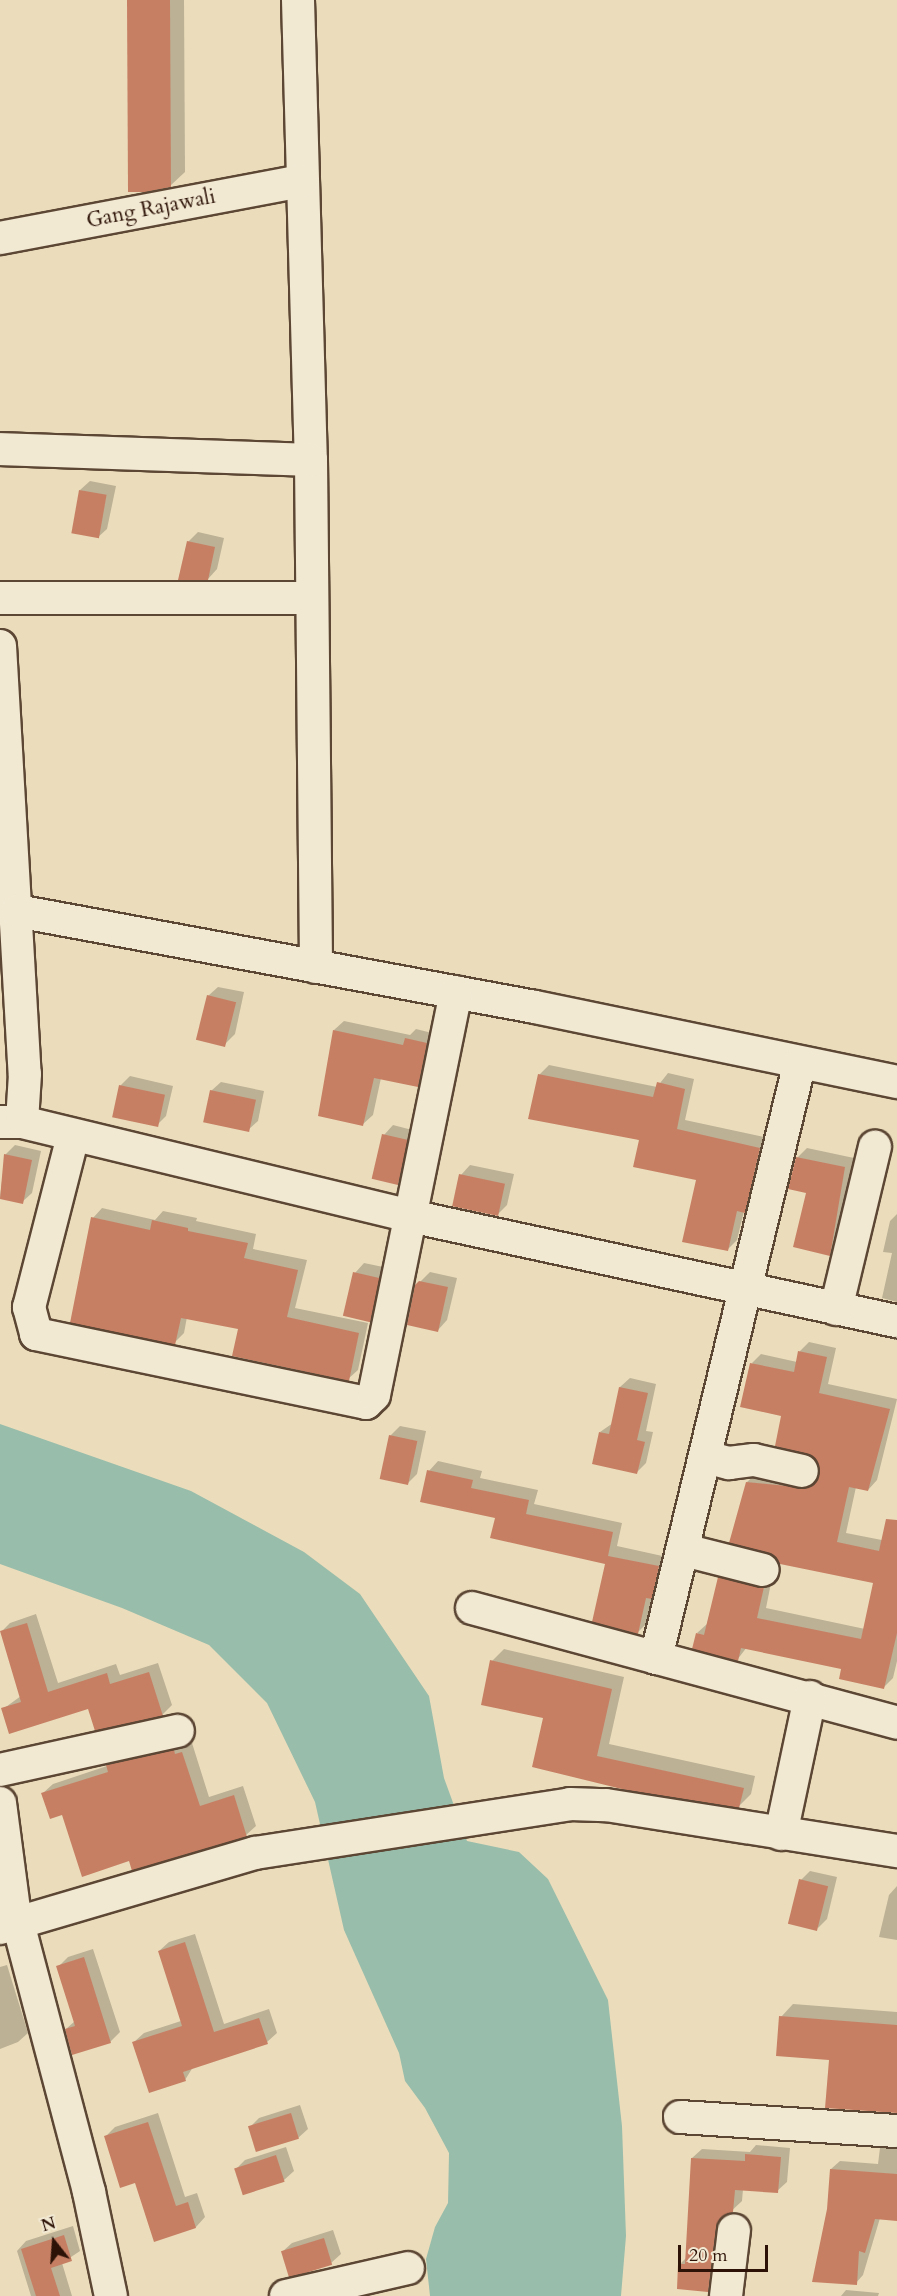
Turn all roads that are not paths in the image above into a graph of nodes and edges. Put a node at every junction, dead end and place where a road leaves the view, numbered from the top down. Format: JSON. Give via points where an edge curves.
{"nodes":[{"id":1,"x":298,"y":0,"type":"edge"},
{"id":2,"x":302,"y":181,"type":"junction"},
{"id":3,"x":0,"y":238,"type":"edge"},
{"id":4,"x":0,"y":449,"type":"edge"},
{"id":5,"x":311,"y":460,"type":"junction"},
{"id":6,"x":0,"y":598,"type":"edge"},
{"id":7,"x":311,"y":598,"type":"junction"},
{"id":8,"x":0,"y":645,"type":"edge"},
{"id":9,"x":17,"y":911,"type":"junction"},
{"id":10,"x":316,"y":967,"type":"junction"},
{"id":11,"x":456,"y":992,"type":"junction"},
{"id":12,"x":800,"y":1062,"type":"junction"},
{"id":13,"x":897,"y":1082,"type":"edge"},
{"id":14,"x":11,"y":1122,"type":"edge"},
{"id":15,"x":73,"y":1136,"type":"junction"},
{"id":16,"x":875,"y":1147,"type":"dead end"},
{"id":17,"x":410,"y":1216,"type":"junction"},
{"id":18,"x":745,"y":1289,"type":"junction"},
{"id":19,"x":836,"y":1309,"type":"junction"},
{"id":20,"x":897,"y":1321,"type":"edge"},
{"id":21,"x":706,"y":1457,"type":"junction"},
{"id":22,"x":802,"y":1471,"type":"dead end"},
{"id":23,"x":684,"y":1550,"type":"junction"},
{"id":24,"x":763,"y":1569,"type":"dead end"},
{"id":25,"x":472,"y":1608,"type":"dead end"},
{"id":26,"x":656,"y":1658,"type":"junction"},
{"id":27,"x":810,"y":1697,"type":"junction"},
{"id":28,"x":897,"y":1723,"type":"edge"},
{"id":29,"x":177,"y":1731,"type":"dead end"},
{"id":30,"x":0,"y":1770,"type":"edge"},
{"id":31,"x":0,"y":1803,"type":"edge"},
{"id":32,"x":782,"y":1834,"type":"junction"},
{"id":33,"x":897,"y":1851,"type":"edge"},
{"id":34,"x":11,"y":1925,"type":"edge"},
{"id":35,"x":681,"y":2117,"type":"dead end"},
{"id":36,"x":897,"y":2131,"type":"edge"},
{"id":37,"x":734,"y":2230,"type":"dead end"},
{"id":38,"x":408,"y":2268,"type":"dead end"},
{"id":39,"x":111,"y":2296,"type":"edge"},
{"id":40,"x":286,"y":2296,"type":"edge"},
{"id":41,"x":726,"y":2296,"type":"edge"}],
"edges":[{"from":1,"to":2,"type":"street"},
{"from":2,"to":3,"type":"street","name":"Gang Rajawali"},
{"from":2,"to":5,"type":"street"},
{"from":4,"to":5,"type":"street"},
{"from":5,"to":7,"type":"street"},
{"from":6,"to":7,"type":"street"},
{"from":7,"to":10,"type":"street"},
{"from":8,"to":9,"type":"street"},
{"from":9,"to":10,"type":"street"},
{"from":9,"to":14,"type":"street","via":[[25,1074]]},
{"from":10,"to":11,"type":"street"},
{"from":11,"to":12,"type":"street"},
{"from":11,"to":17,"type":"street"},
{"from":12,"to":13,"type":"street"},
{"from":12,"to":18,"type":"street"},
{"from":14,"to":15,"type":"street"},
{"from":15,"to":17,"type":"street"},
{"from":15,"to":17,"type":"street","via":[[29,1307],[30,1324],[36,1334],[366,1403],[374,1395]]},
{"from":16,"to":19,"type":"street"},
{"from":17,"to":18,"type":"street"},
{"from":18,"to":19,"type":"street"},
{"from":18,"to":21,"type":"street"},
{"from":19,"to":20,"type":"street"},
{"from":21,"to":22,"type":"street","via":[[729,1463],[754,1460]]},
{"from":21,"to":23,"type":"street"},
{"from":23,"to":24,"type":"street"},
{"from":23,"to":26,"type":"street"},
{"from":25,"to":26,"type":"street"},
{"from":26,"to":27,"type":"street"},
{"from":27,"to":28,"type":"street"},
{"from":27,"to":32,"type":"street"},
{"from":29,"to":30,"type":"street"},
{"from":31,"to":34,"type":"street"},
{"from":32,"to":33,"type":"street"},
{"from":32,"to":34,"type":"street","via":[[606,1805],[570,1804],[255,1853]]},
{"from":34,"to":39,"type":"street","via":[[89,2192]]},
{"from":35,"to":36,"type":"street"},
{"from":37,"to":41,"type":"street"},
{"from":38,"to":40,"type":"street"}]}
